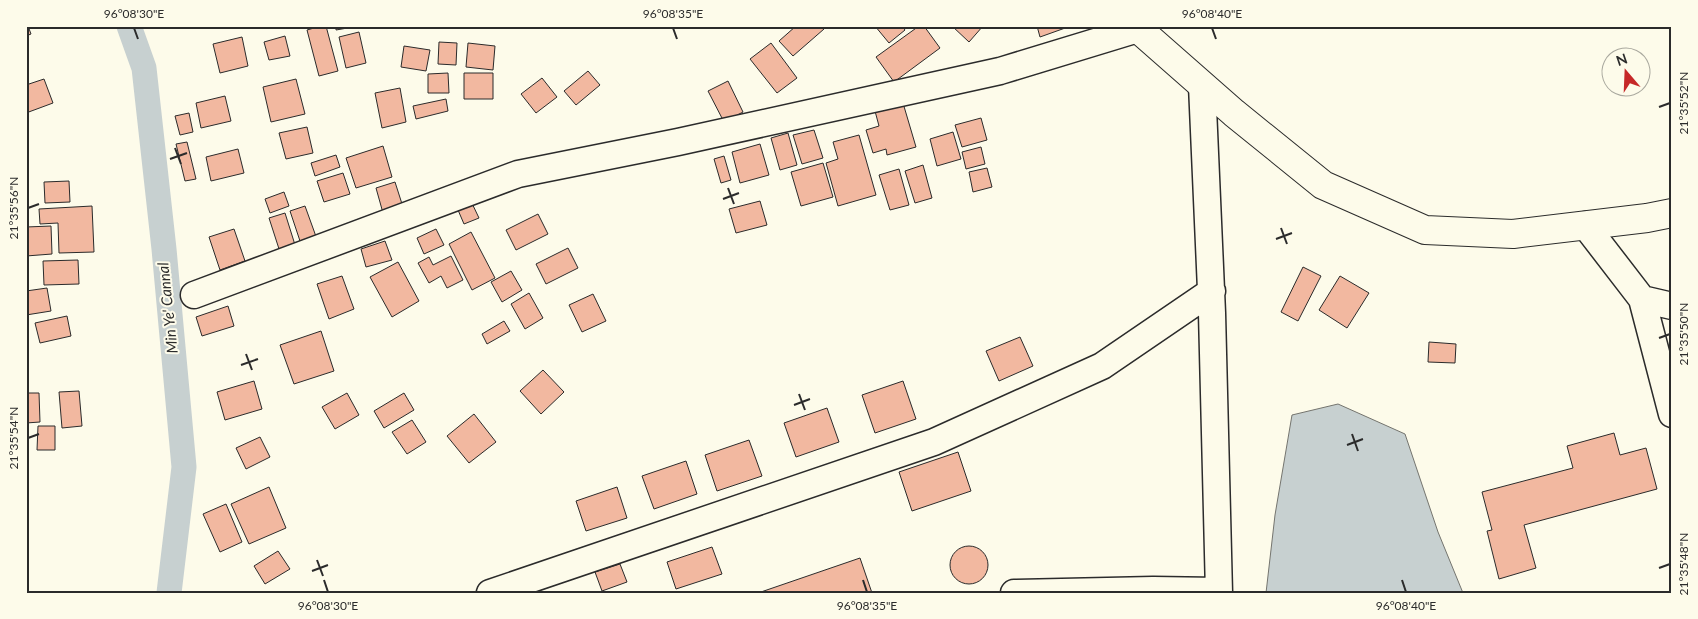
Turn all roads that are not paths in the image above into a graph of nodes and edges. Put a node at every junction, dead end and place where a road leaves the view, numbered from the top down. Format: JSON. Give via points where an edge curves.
{"nodes":[{"id":1,"x":1137,"y":27,"type":"edge"},
{"id":2,"x":1202,"y":85,"type":"junction"},
{"id":3,"x":1672,"y":213,"type":"edge"},
{"id":4,"x":1585,"y":226,"type":"junction"},
{"id":5,"x":1212,"y":291,"type":"junction"},
{"id":6,"x":194,"y":295,"type":"dead end"},
{"id":7,"x":1642,"y":299,"type":"junction"},
{"id":8,"x":1672,"y":306,"type":"edge"},
{"id":9,"x":1672,"y":414,"type":"edge"},
{"id":10,"x":1219,"y":592,"type":"edge"},
{"id":11,"x":490,"y":593,"type":"edge"},
{"id":12,"x":1014,"y":593,"type":"edge"}],
"edges":[{"from":1,"to":2,"type":"main road"},
{"from":1,"to":6,"type":"street","via":[[1000,72],[518,174]]},
{"from":2,"to":4,"type":"main road","via":[[1323,185],[1425,230],[1513,234]]},
{"from":2,"to":5,"type":"street"},
{"from":3,"to":4,"type":"main road"},
{"from":4,"to":7,"type":"street"},
{"from":5,"to":10,"type":"street"},
{"from":5,"to":11,"type":"street","via":[[1102,366],[934,442]]},
{"from":7,"to":8,"type":"street"},
{"from":7,"to":9,"type":"street"},
{"from":10,"to":12,"type":"street"}]}
